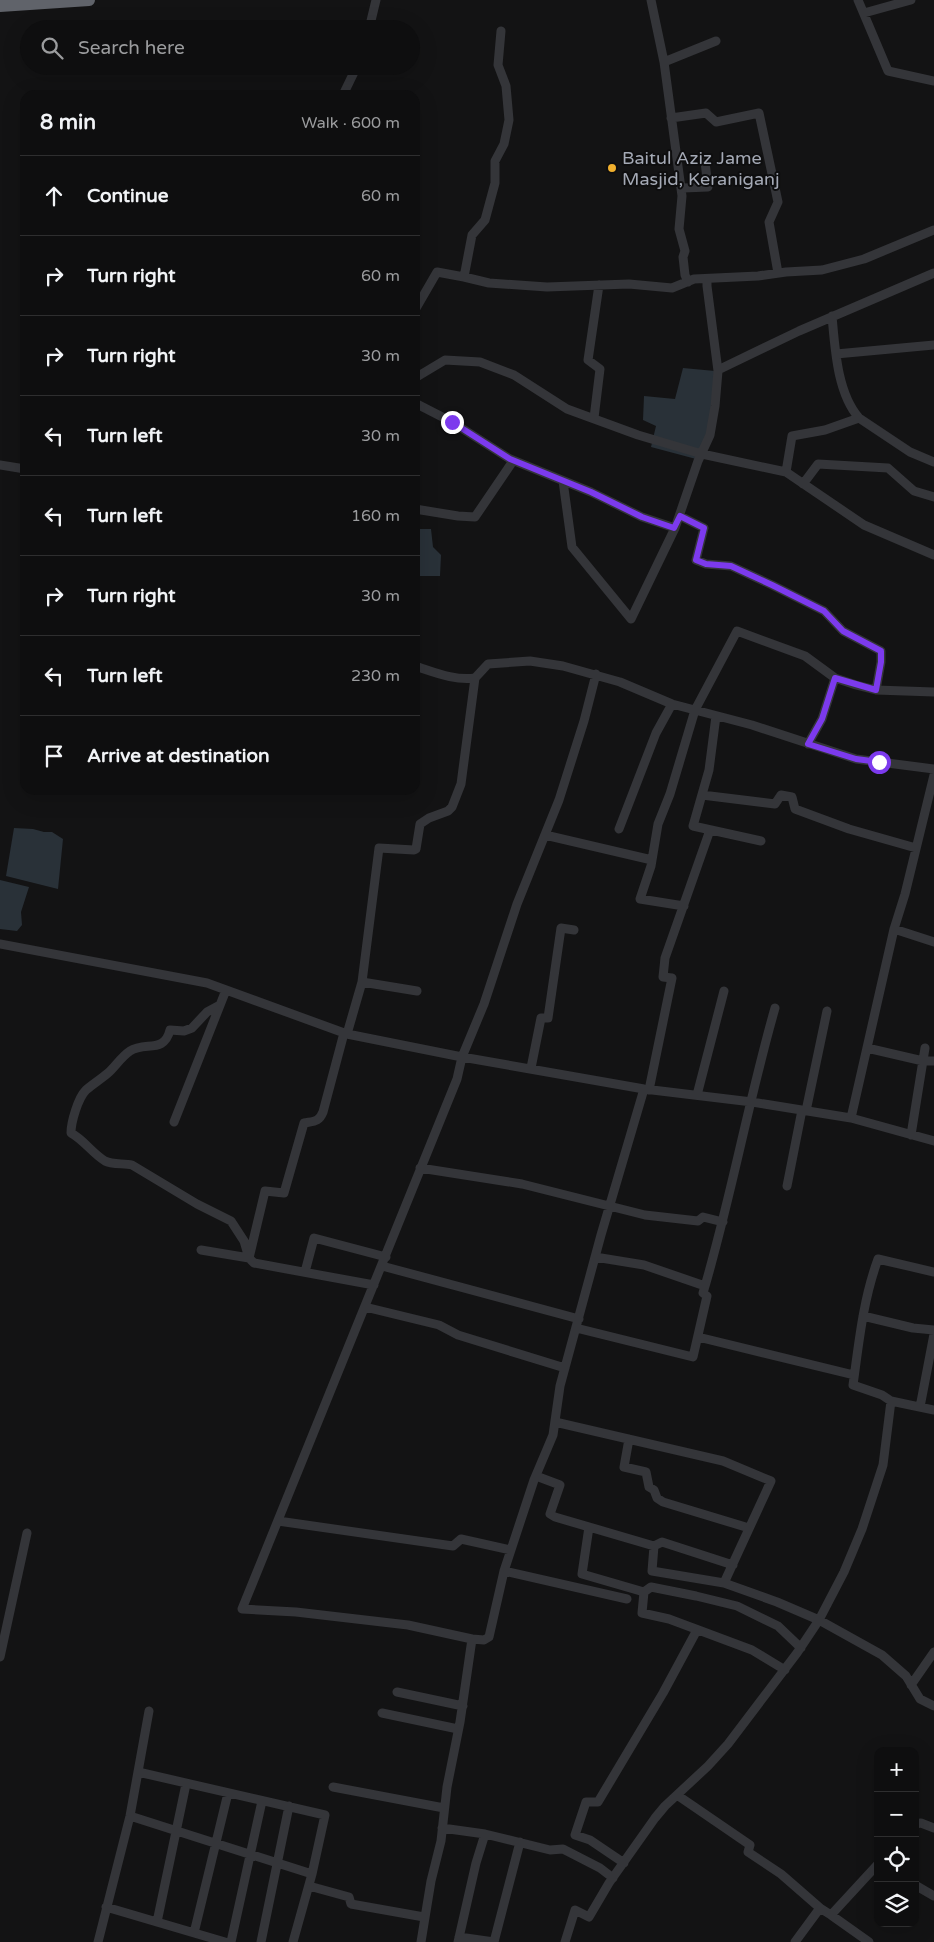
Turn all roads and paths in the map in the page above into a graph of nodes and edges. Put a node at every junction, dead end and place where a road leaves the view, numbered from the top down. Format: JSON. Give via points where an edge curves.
{"nodes":[{"id":1,"x":89,"y":0,"type":"edge"},
{"id":2,"x":376,"y":0,"type":"edge"},
{"id":3,"x":651,"y":0,"type":"edge"},
{"id":4,"x":858,"y":0,"type":"edge"},
{"id":5,"x":911,"y":0,"type":"edge"},
{"id":6,"x":0,"y":6,"type":"edge"},
{"id":7,"x":864,"y":13,"type":"junction"},
{"id":8,"x":371,"y":20,"type":"edge"},
{"id":9,"x":501,"y":31,"type":"dead end"},
{"id":10,"x":716,"y":41,"type":"dead end"},
{"id":11,"x":664,"y":62,"type":"junction"},
{"id":12,"x":353,"y":75,"type":"edge"},
{"id":13,"x":934,"y":81,"type":"edge"},
{"id":14,"x":345,"y":90,"type":"edge"},
{"id":15,"x":671,"y":118,"type":"junction"},
{"id":16,"x":705,"y":162,"type":"dead end"},
{"id":17,"x":683,"y":188,"type":"dead end"},
{"id":18,"x":934,"y":230,"type":"edge"},
{"id":19,"x":778,"y":273,"type":"junction"},
{"id":20,"x":934,"y":273,"type":"edge"},
{"id":21,"x":464,"y":276,"type":"junction"},
{"id":22,"x":707,"y":279,"type":"junction"},
{"id":23,"x":688,"y":282,"type":"junction"},
{"id":24,"x":599,"y":285,"type":"junction"},
{"id":25,"x":420,"y":301,"type":"edge"},
{"id":26,"x":832,"y":316,"type":"junction"},
{"id":27,"x":934,"y":345,"type":"edge"},
{"id":28,"x":836,"y":354,"type":"junction"},
{"id":29,"x":718,"y":370,"type":"junction"},
{"id":30,"x":420,"y":375,"type":"edge"},
{"id":31,"x":420,"y":406,"type":"edge"},
{"id":32,"x":594,"y":418,"type":"junction"},
{"id":33,"x":859,"y":418,"type":"junction"},
{"id":34,"x":702,"y":454,"type":"junction"},
{"id":35,"x":513,"y":461,"type":"junction"},
{"id":36,"x":934,"y":462,"type":"edge"},
{"id":37,"x":0,"y":465,"type":"edge"},
{"id":38,"x":20,"y":468,"type":"edge"},
{"id":39,"x":786,"y":472,"type":"junction"},
{"id":40,"x":563,"y":481,"type":"junction"},
{"id":41,"x":803,"y":484,"type":"junction"},
{"id":42,"x":934,"y":497,"type":"edge"},
{"id":43,"x":420,"y":510,"type":"edge"},
{"id":44,"x":680,"y":516,"type":"junction"},
{"id":45,"x":674,"y":528,"type":"junction"},
{"id":46,"x":934,"y":555,"type":"edge"},
{"id":47,"x":420,"y":667,"type":"edge"},
{"id":48,"x":596,"y":674,"type":"junction"},
{"id":49,"x":475,"y":678,"type":"junction"},
{"id":50,"x":835,"y":678,"type":"junction"},
{"id":51,"x":876,"y":690,"type":"junction"},
{"id":52,"x":934,"y":692,"type":"edge"},
{"id":53,"x":672,"y":704,"type":"junction"},
{"id":54,"x":695,"y":710,"type":"junction"},
{"id":55,"x":716,"y":716,"type":"junction"},
{"id":56,"x":808,"y":744,"type":"junction"},
{"id":57,"x":934,"y":769,"type":"edge"},
{"id":58,"x":934,"y":775,"type":"edge"},
{"id":59,"x":702,"y":795,"type":"junction"},
{"id":60,"x":619,"y":829,"type":"dead end"},
{"id":61,"x":710,"y":830,"type":"junction"},
{"id":62,"x":545,"y":835,"type":"junction"},
{"id":63,"x":761,"y":841,"type":"dead end"},
{"id":64,"x":916,"y":848,"type":"junction"},
{"id":65,"x":652,"y":860,"type":"junction"},
{"id":66,"x":684,"y":906,"type":"junction"},
{"id":67,"x":894,"y":929,"type":"junction"},
{"id":68,"x":574,"y":930,"type":"dead end"},
{"id":69,"x":934,"y":942,"type":"edge"},
{"id":70,"x":0,"y":944,"type":"edge"},
{"id":71,"x":362,"y":982,"type":"junction"},
{"id":72,"x":226,"y":990,"type":"junction"},
{"id":73,"x":417,"y":991,"type":"dead end"},
{"id":74,"x":724,"y":991,"type":"dead end"},
{"id":75,"x":220,"y":1005,"type":"junction"},
{"id":76,"x":775,"y":1008,"type":"dead end"},
{"id":77,"x":827,"y":1011,"type":"dead end"},
{"id":78,"x":346,"y":1033,"type":"junction"},
{"id":79,"x":867,"y":1048,"type":"junction"},
{"id":80,"x":924,"y":1048,"type":"dead end"},
{"id":81,"x":462,"y":1057,"type":"junction"},
{"id":82,"x":922,"y":1061,"type":"junction"},
{"id":83,"x":934,"y":1061,"type":"edge"},
{"id":84,"x":531,"y":1068,"type":"junction"},
{"id":85,"x":647,"y":1089,"type":"junction"},
{"id":86,"x":697,"y":1095,"type":"junction"},
{"id":87,"x":752,"y":1102,"type":"junction"},
{"id":88,"x":804,"y":1111,"type":"junction"},
{"id":89,"x":851,"y":1118,"type":"junction"},
{"id":90,"x":174,"y":1122,"type":"dead end"},
{"id":91,"x":911,"y":1135,"type":"junction"},
{"id":92,"x":934,"y":1140,"type":"edge"},
{"id":93,"x":420,"y":1168,"type":"junction"},
{"id":94,"x":787,"y":1186,"type":"dead end"},
{"id":95,"x":610,"y":1206,"type":"junction"},
{"id":96,"x":723,"y":1222,"type":"junction"},
{"id":97,"x":202,"y":1250,"type":"dead end"},
{"id":98,"x":595,"y":1257,"type":"junction"},
{"id":99,"x":249,"y":1258,"type":"junction"},
{"id":100,"x":384,"y":1261,"type":"junction"},
{"id":101,"x":306,"y":1272,"type":"junction"},
{"id":102,"x":934,"y":1272,"type":"edge"},
{"id":103,"x":374,"y":1285,"type":"junction"},
{"id":104,"x":705,"y":1286,"type":"junction"},
{"id":105,"x":365,"y":1307,"type":"junction"},
{"id":106,"x":863,"y":1316,"type":"junction"},
{"id":107,"x":577,"y":1324,"type":"junction"},
{"id":108,"x":934,"y":1332,"type":"edge"},
{"id":109,"x":698,"y":1337,"type":"junction"},
{"id":110,"x":565,"y":1368,"type":"junction"},
{"id":111,"x":854,"y":1375,"type":"junction"},
{"id":112,"x":891,"y":1401,"type":"junction"},
{"id":113,"x":920,"y":1407,"type":"junction"},
{"id":114,"x":934,"y":1410,"type":"edge"},
{"id":115,"x":555,"y":1422,"type":"junction"},
{"id":116,"x":629,"y":1440,"type":"junction"},
{"id":117,"x":536,"y":1476,"type":"junction"},
{"id":118,"x":278,"y":1521,"type":"junction"},
{"id":119,"x":589,"y":1527,"type":"junction"},
{"id":120,"x":749,"y":1528,"type":"junction"},
{"id":121,"x":26,"y":1533,"type":"dead end"},
{"id":122,"x":654,"y":1546,"type":"junction"},
{"id":123,"x":511,"y":1550,"type":"junction"},
{"id":124,"x":733,"y":1565,"type":"junction"},
{"id":125,"x":504,"y":1571,"type":"junction"},
{"id":126,"x":724,"y":1583,"type":"junction"},
{"id":127,"x":644,"y":1592,"type":"junction"},
{"id":128,"x":627,"y":1599,"type":"dead end"},
{"id":129,"x":819,"y":1620,"type":"junction"},
{"id":130,"x":697,"y":1630,"type":"junction"},
{"id":131,"x":472,"y":1639,"type":"junction"},
{"id":132,"x":801,"y":1648,"type":"junction"},
{"id":133,"x":934,"y":1652,"type":"edge"},
{"id":134,"x":0,"y":1658,"type":"edge"},
{"id":135,"x":785,"y":1670,"type":"junction"},
{"id":136,"x":911,"y":1685,"type":"junction"},
{"id":137,"x":397,"y":1692,"type":"dead end"},
{"id":138,"x":462,"y":1706,"type":"junction"},
{"id":139,"x":934,"y":1706,"type":"edge"},
{"id":140,"x":149,"y":1711,"type":"dead end"},
{"id":141,"x":382,"y":1713,"type":"dead end"},
{"id":142,"x":458,"y":1729,"type":"junction"},
{"id":143,"x":138,"y":1772,"type":"junction"},
{"id":144,"x":186,"y":1784,"type":"junction"},
{"id":145,"x":333,"y":1787,"type":"dead end"},
{"id":146,"x":228,"y":1793,"type":"junction"},
{"id":147,"x":677,"y":1795,"type":"junction"},
{"id":148,"x":262,"y":1801,"type":"junction"},
{"id":149,"x":289,"y":1806,"type":"junction"},
{"id":150,"x":444,"y":1808,"type":"junction"},
{"id":151,"x":130,"y":1816,"type":"junction"},
{"id":152,"x":919,"y":1823,"type":"edge"},
{"id":153,"x":442,"y":1828,"type":"junction"},
{"id":154,"x":934,"y":1828,"type":"edge"},
{"id":155,"x":177,"y":1831,"type":"junction"},
{"id":156,"x":485,"y":1834,"type":"junction"},
{"id":157,"x":520,"y":1842,"type":"junction"},
{"id":158,"x":216,"y":1843,"type":"junction"},
{"id":159,"x":250,"y":1854,"type":"junction"},
{"id":160,"x":277,"y":1863,"type":"junction"},
{"id":161,"x":624,"y":1863,"type":"junction"},
{"id":162,"x":874,"y":1868,"type":"edge"},
{"id":163,"x":312,"y":1874,"type":"junction"},
{"id":164,"x":613,"y":1878,"type":"junction"},
{"id":165,"x":309,"y":1886,"type":"junction"},
{"id":166,"x":919,"y":1887,"type":"edge"},
{"id":167,"x":934,"y":1896,"type":"edge"},
{"id":168,"x":106,"y":1907,"type":"junction"},
{"id":169,"x":820,"y":1908,"type":"junction"},
{"id":170,"x":831,"y":1914,"type":"junction"},
{"id":171,"x":424,"y":1917,"type":"junction"},
{"id":172,"x":157,"y":1922,"type":"junction"},
{"id":173,"x":194,"y":1933,"type":"junction"},
{"id":174,"x":458,"y":1939,"type":"edge"},
{"id":175,"x":98,"y":1942,"type":"edge"},
{"id":176,"x":225,"y":1942,"type":"edge"},
{"id":177,"x":231,"y":1942,"type":"edge"},
{"id":178,"x":261,"y":1942,"type":"edge"},
{"id":179,"x":293,"y":1942,"type":"edge"},
{"id":180,"x":421,"y":1942,"type":"edge"},
{"id":181,"x":565,"y":1942,"type":"edge"},
{"id":182,"x":795,"y":1942,"type":"edge"},
{"id":183,"x":869,"y":1942,"type":"edge"}],
"edges":[{"from":1,"to":6,"type":"highway"},
{"from":2,"to":8,"type":"street"},
{"from":3,"to":11,"type":"street"},
{"from":4,"to":7,"type":"street"},
{"from":5,"to":7,"type":"street"},
{"from":7,"to":13,"type":"street","via":[[888,71]]},
{"from":9,"to":21,"type":"street","via":[[498,65],[506,86],[509,120],[504,144],[495,161],[495,183],[485,220],[472,235]]},
{"from":10,"to":11,"type":"street"},
{"from":11,"to":15,"type":"street"},
{"from":12,"to":14,"type":"street"},
{"from":15,"to":19,"type":"street","via":[[706,113],[716,122],[758,113],[778,202],[769,222]]},
{"from":15,"to":23,"type":"street","via":[[682,196],[679,229]]},
{"from":16,"to":17,"type":"street","via":[[708,187]]},
{"from":18,"to":19,"type":"street","via":[[864,259],[822,270]]},
{"from":19,"to":22,"type":"street"},
{"from":20,"to":26,"type":"street"},
{"from":21,"to":24,"type":"street","via":[[490,282],[547,287]]},
{"from":21,"to":25,"type":"street","via":[[437,272]]},
{"from":22,"to":23,"type":"street"},
{"from":22,"to":29,"type":"street"},
{"from":23,"to":24,"type":"street","via":[[672,288]]},
{"from":24,"to":32,"type":"street","via":[[588,360],[600,369]]},
{"from":26,"to":28,"type":"street"},
{"from":26,"to":29,"type":"street"},
{"from":27,"to":28,"type":"street"},
{"from":28,"to":33,"type":"street","via":[[851,408]]},
{"from":29,"to":34,"type":"street","via":[[710,435]]},
{"from":30,"to":32,"type":"street","via":[[445,360],[480,362],[514,374],[567,410]]},
{"from":31,"to":35,"type":"street"},
{"from":32,"to":34,"type":"street"},
{"from":33,"to":36,"type":"street","via":[[910,452]]},
{"from":33,"to":39,"type":"street","via":[[825,430],[792,436]]},
{"from":34,"to":39,"type":"street"},
{"from":34,"to":44,"type":"street"},
{"from":35,"to":40,"type":"street"},
{"from":35,"to":43,"type":"street","via":[[475,517]]},
{"from":37,"to":38,"type":"street"},
{"from":39,"to":41,"type":"street"},
{"from":40,"to":45,"type":"street"},
{"from":40,"to":45,"type":"street","via":[[572,547],[631,619]]},
{"from":41,"to":42,"type":"street","via":[[818,464],[888,468],[914,490]]},
{"from":41,"to":46,"type":"street","via":[[864,526]]},
{"from":44,"to":45,"type":"street"},
{"from":44,"to":51,"type":"street","via":[[704,528],[696,560],[731,566],[781,589],[824,611],[843,631],[881,651]]},
{"from":47,"to":49,"type":"street","via":[[452,677]]},
{"from":48,"to":49,"type":"street","via":[[530,661],[488,664]]},
{"from":48,"to":53,"type":"street"},
{"from":48,"to":62,"type":"street","via":[[560,800]]},
{"from":49,"to":71,"type":"street","via":[[461,784],[452,808],[420,824],[416,849],[379,848]]},
{"from":50,"to":51,"type":"street"},
{"from":50,"to":54,"type":"street","via":[[805,656],[736,631]]},
{"from":50,"to":56,"type":"street","via":[[822,719]]},
{"from":51,"to":52,"type":"street"},
{"from":53,"to":54,"type":"street"},
{"from":53,"to":60,"type":"street","via":[[656,733]]},
{"from":54,"to":55,"type":"street"},
{"from":54,"to":65,"type":"street","via":[[658,824]]},
{"from":55,"to":56,"type":"street"},
{"from":55,"to":59,"type":"street","via":[[709,770]]},
{"from":56,"to":57,"type":"street","via":[[856,759]]},
{"from":58,"to":64,"type":"street"},
{"from":59,"to":61,"type":"street","via":[[693,826]]},
{"from":59,"to":64,"type":"street","via":[[775,804],[781,795],[792,798],[796,809],[849,829]]},
{"from":61,"to":63,"type":"street"},
{"from":61,"to":66,"type":"street"},
{"from":62,"to":65,"type":"street"},
{"from":62,"to":81,"type":"street"},
{"from":64,"to":67,"type":"street"},
{"from":65,"to":66,"type":"street","via":[[640,899]]},
{"from":66,"to":85,"type":"street","via":[[665,958],[664,977],[672,978]]},
{"from":67,"to":69,"type":"street"},
{"from":67,"to":79,"type":"street"},
{"from":68,"to":84,"type":"street","via":[[561,928],[548,1018],[541,1018]]},
{"from":70,"to":72,"type":"street","via":[[208,983]]},
{"from":71,"to":73,"type":"street"},
{"from":71,"to":78,"type":"street"},
{"from":72,"to":75,"type":"street"},
{"from":72,"to":78,"type":"street"},
{"from":74,"to":86,"type":"street"},
{"from":75,"to":90,"type":"street"},
{"from":75,"to":99,"type":"street","via":[[207,1012],[192,1028],[170,1030],[168,1038],[158,1045],[130,1051],[85,1091],[71,1123],[71,1133],[106,1162],[132,1165],[231,1221],[244,1241]]},
{"from":76,"to":87,"type":"street","via":[[757,1069]]},
{"from":77,"to":88,"type":"street"},
{"from":78,"to":81,"type":"street"},
{"from":78,"to":99,"type":"street","via":[[323,1112],[316,1122],[304,1123],[284,1193],[265,1191]]},
{"from":79,"to":82,"type":"street"},
{"from":79,"to":89,"type":"street"},
{"from":80,"to":82,"type":"street"},
{"from":81,"to":84,"type":"street"},
{"from":81,"to":93,"type":"street"},
{"from":82,"to":83,"type":"street"},
{"from":82,"to":91,"type":"street"},
{"from":84,"to":85,"type":"street"},
{"from":85,"to":86,"type":"street"},
{"from":85,"to":95,"type":"street"},
{"from":86,"to":87,"type":"street"},
{"from":87,"to":88,"type":"street"},
{"from":87,"to":96,"type":"street"},
{"from":88,"to":89,"type":"street"},
{"from":88,"to":94,"type":"street"},
{"from":89,"to":91,"type":"street"},
{"from":91,"to":92,"type":"street"},
{"from":93,"to":95,"type":"street","via":[[522,1184]]},
{"from":93,"to":100,"type":"street"},
{"from":95,"to":96,"type":"street","via":[[645,1215]]},
{"from":95,"to":98,"type":"street"},
{"from":96,"to":104,"type":"street"},
{"from":97,"to":99,"type":"street"},
{"from":98,"to":104,"type":"street","via":[[644,1265]]},
{"from":98,"to":107,"type":"street"},
{"from":99,"to":101,"type":"street","via":[[254,1263]]},
{"from":100,"to":101,"type":"street","via":[[314,1238]]},
{"from":100,"to":103,"type":"street"},
{"from":100,"to":107,"type":"street"},
{"from":101,"to":103,"type":"street"},
{"from":102,"to":106,"type":"street","via":[[878,1259]]},
{"from":103,"to":105,"type":"street"},
{"from":104,"to":109,"type":"street","via":[[703,1294],[707,1296]]},
{"from":105,"to":110,"type":"street","via":[[439,1325],[458,1335]]},
{"from":105,"to":118,"type":"street"},
{"from":106,"to":108,"type":"street"},
{"from":106,"to":111,"type":"street"},
{"from":107,"to":109,"type":"street","via":[[693,1357]]},
{"from":107,"to":110,"type":"street"},
{"from":108,"to":113,"type":"street"},
{"from":109,"to":111,"type":"street"},
{"from":110,"to":115,"type":"street"},
{"from":111,"to":112,"type":"street","via":[[853,1385]]},
{"from":112,"to":113,"type":"street"},
{"from":112,"to":129,"type":"street","via":[[883,1466],[862,1529]]},
{"from":113,"to":114,"type":"street"},
{"from":115,"to":116,"type":"street"},
{"from":115,"to":117,"type":"street"},
{"from":116,"to":120,"type":"street","via":[[624,1468],[646,1472],[649,1487],[654,1490],[656,1498]]},
{"from":116,"to":120,"type":"street","via":[[723,1461],[771,1481]]},
{"from":117,"to":119,"type":"street","via":[[560,1485],[550,1514]]},
{"from":117,"to":123,"type":"street"},
{"from":118,"to":123,"type":"street","via":[[454,1546],[461,1540]]},
{"from":118,"to":131,"type":"street","via":[[242,1609],[408,1625]]},
{"from":119,"to":122,"type":"street"},
{"from":119,"to":127,"type":"street","via":[[582,1574]]},
{"from":120,"to":124,"type":"street"},
{"from":121,"to":134,"type":"street"},
{"from":122,"to":124,"type":"street","via":[[662,1542]]},
{"from":122,"to":126,"type":"street","via":[[652,1571]]},
{"from":123,"to":125,"type":"street"},
{"from":124,"to":126,"type":"street"},
{"from":125,"to":128,"type":"street"},
{"from":125,"to":131,"type":"street","via":[[489,1637]]},
{"from":126,"to":129,"type":"street"},
{"from":127,"to":130,"type":"street","via":[[642,1613]]},
{"from":127,"to":132,"type":"street","via":[[651,1587],[737,1606],[778,1626]]},
{"from":129,"to":132,"type":"street"},
{"from":129,"to":136,"type":"street","via":[[882,1655],[906,1676]]},
{"from":130,"to":135,"type":"street","via":[[752,1650]]},
{"from":130,"to":161,"type":"street","via":[[598,1802],[586,1802],[575,1835],[590,1840]]},
{"from":131,"to":138,"type":"street"},
{"from":132,"to":135,"type":"street"},
{"from":133,"to":136,"type":"street"},
{"from":135,"to":147,"type":"street","via":[[718,1755]]},
{"from":136,"to":139,"type":"street","via":[[920,1699]]},
{"from":137,"to":138,"type":"street"},
{"from":138,"to":142,"type":"street"},
{"from":140,"to":143,"type":"street"},
{"from":141,"to":142,"type":"street"},
{"from":142,"to":150,"type":"street"},
{"from":143,"to":144,"type":"street"},
{"from":143,"to":151,"type":"street"},
{"from":144,"to":146,"type":"street"},
{"from":144,"to":155,"type":"street"},
{"from":145,"to":150,"type":"street"},
{"from":146,"to":148,"type":"street"},
{"from":146,"to":158,"type":"street"},
{"from":147,"to":161,"type":"street","via":[[655,1818]]},
{"from":147,"to":169,"type":"street","via":[[750,1845],[748,1852],[781,1874]]},
{"from":148,"to":149,"type":"street"},
{"from":148,"to":159,"type":"street"},
{"from":149,"to":160,"type":"street"},
{"from":149,"to":163,"type":"street","via":[[326,1814]]},
{"from":150,"to":153,"type":"street"},
{"from":151,"to":155,"type":"street"},
{"from":151,"to":168,"type":"street"},
{"from":152,"to":154,"type":"street"},
{"from":153,"to":156,"type":"street"},
{"from":153,"to":171,"type":"street"},
{"from":155,"to":158,"type":"street"},
{"from":155,"to":172,"type":"street"},
{"from":156,"to":157,"type":"street"},
{"from":156,"to":174,"type":"street"},
{"from":157,"to":164,"type":"street","via":[[550,1850],[563,1849]]},
{"from":157,"to":174,"type":"street","via":[[494,1942]]},
{"from":158,"to":159,"type":"street"},
{"from":158,"to":173,"type":"street"},
{"from":159,"to":160,"type":"street"},
{"from":159,"to":177,"type":"street"},
{"from":160,"to":163,"type":"street"},
{"from":160,"to":178,"type":"street"},
{"from":161,"to":164,"type":"street"},
{"from":162,"to":170,"type":"street"},
{"from":163,"to":165,"type":"street"},
{"from":164,"to":181,"type":"street","via":[[588,1917],[575,1910]]},
{"from":165,"to":171,"type":"street","via":[[349,1897],[351,1904]]},
{"from":165,"to":179,"type":"street"},
{"from":166,"to":167,"type":"street"},
{"from":168,"to":172,"type":"street"},
{"from":168,"to":175,"type":"street"},
{"from":169,"to":170,"type":"street"},
{"from":169,"to":182,"type":"street"},
{"from":170,"to":183,"type":"street"},
{"from":171,"to":180,"type":"street"},
{"from":172,"to":173,"type":"street"},
{"from":173,"to":176,"type":"street"}]}
